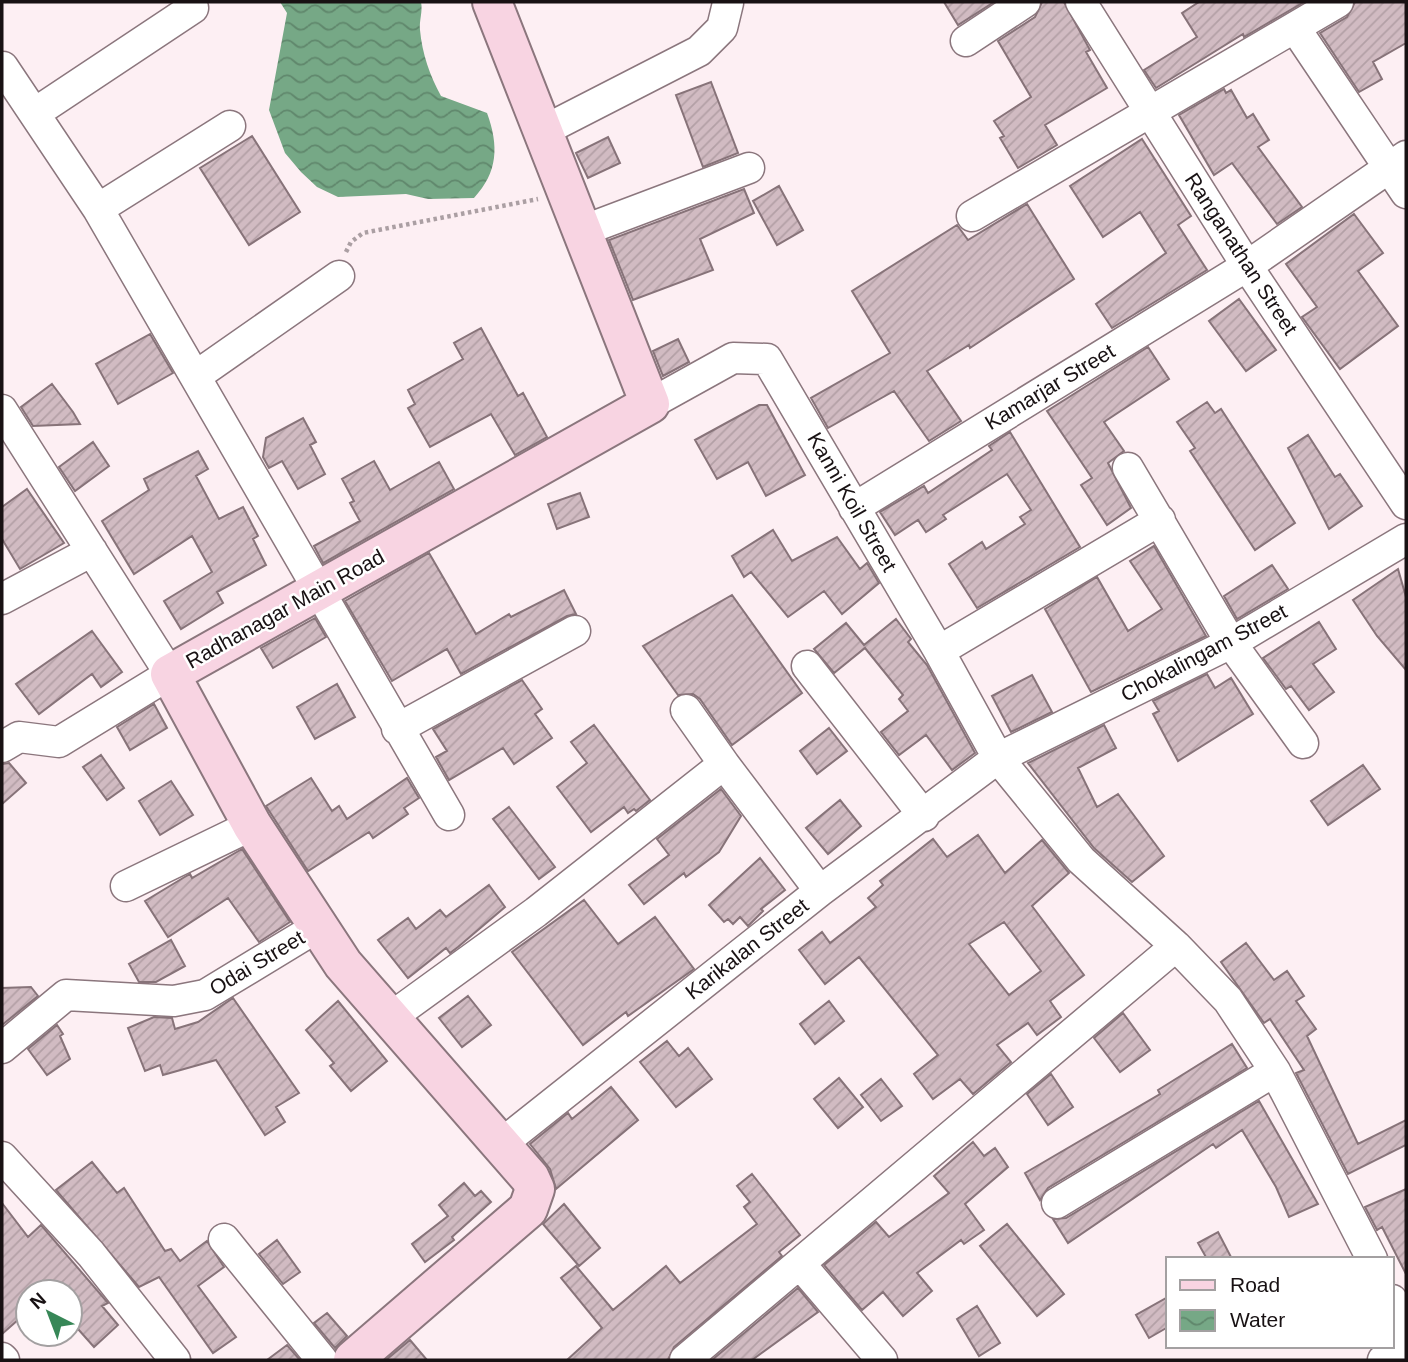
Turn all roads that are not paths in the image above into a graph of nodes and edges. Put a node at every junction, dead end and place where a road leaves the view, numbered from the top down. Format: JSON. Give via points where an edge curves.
{"nodes":[{"id":1,"x":492,"y":2,"type":"edge"},
{"id":2,"x":1025,"y":2,"type":"edge"},
{"id":3,"x":1081,"y":2,"type":"edge"},
{"id":4,"x":1338,"y":2,"type":"edge"},
{"id":5,"x":729,"y":3,"type":"edge"},
{"id":6,"x":193,"y":8,"type":"dead end"},
{"id":7,"x":1295,"y":28,"type":"junction"},
{"id":8,"x":966,"y":41,"type":"dead end"},
{"id":9,"x":3,"y":67,"type":"edge"},
{"id":10,"x":35,"y":113,"type":"junction"},
{"id":11,"x":1151,"y":114,"type":"junction"},
{"id":12,"x":230,"y":126,"type":"dead end"},
{"id":13,"x":543,"y":131,"type":"junction"},
{"id":14,"x":1398,"y":161,"type":"edge"},
{"id":15,"x":749,"y":168,"type":"dead end"},
{"id":16,"x":1406,"y":193,"type":"edge"},
{"id":17,"x":98,"y":209,"type":"junction"},
{"id":18,"x":972,"y":216,"type":"dead end"},
{"id":19,"x":582,"y":230,"type":"junction"},
{"id":20,"x":1247,"y":266,"type":"junction"},
{"id":21,"x":339,"y":276,"type":"road end"},
{"id":22,"x":196,"y":376,"type":"junction"},
{"id":23,"x":650,"y":404,"type":"junction"},
{"id":24,"x":2,"y":410,"type":"edge"},
{"id":25,"x":1128,"y":468,"type":"dead end"},
{"id":26,"x":1406,"y":504,"type":"edge"},
{"id":27,"x":854,"y":508,"type":"junction"},
{"id":28,"x":1160,"y":520,"type":"junction"},
{"id":29,"x":1406,"y":539,"type":"edge"},
{"id":30,"x":92,"y":551,"type":"junction"},
{"id":31,"x":319,"y":591,"type":"junction"},
{"id":32,"x":2,"y":599,"type":"edge"},
{"id":33,"x":575,"y":631,"type":"dead end"},
{"id":34,"x":1231,"y":643,"type":"junction"},
{"id":35,"x":939,"y":651,"type":"junction"},
{"id":36,"x":807,"y":666,"type":"dead end"},
{"id":37,"x":170,"y":674,"type":"junction"},
{"id":38,"x":686,"y":710,"type":"dead end"},
{"id":39,"x":397,"y":729,"type":"junction"},
{"id":40,"x":1303,"y":743,"type":"dead end"},
{"id":41,"x":2,"y":747,"type":"edge"},
{"id":42,"x":998,"y":758,"type":"junction"},
{"id":43,"x":724,"y":764,"type":"junction"},
{"id":44,"x":449,"y":815,"type":"dead end"},
{"id":45,"x":924,"y":816,"type":"junction"},
{"id":46,"x":252,"y":825,"type":"junction"},
{"id":47,"x":126,"y":886,"type":"dead end"},
{"id":48,"x":821,"y":891,"type":"junction"},
{"id":49,"x":319,"y":926,"type":"junction"},
{"id":50,"x":1176,"y":946,"type":"junction"},
{"id":51,"x":390,"y":1018,"type":"junction"},
{"id":52,"x":2,"y":1048,"type":"edge"},
{"id":53,"x":1275,"y":1070,"type":"junction"},
{"id":54,"x":500,"y":1146,"type":"junction"},
{"id":55,"x":2,"y":1157,"type":"edge"},
{"id":56,"x":1057,"y":1203,"type":"dead end"},
{"id":57,"x":225,"y":1239,"type":"dead end"},
{"id":58,"x":1371,"y":1257,"type":"edge"},
{"id":59,"x":800,"y":1264,"type":"junction"},
{"id":60,"x":1394,"y":1304,"type":"edge"},
{"id":61,"x":1406,"y":1328,"type":"edge"},
{"id":62,"x":1406,"y":1347,"type":"edge"},
{"id":63,"x":175,"y":1360,"type":"edge"},
{"id":64,"x":322,"y":1360,"type":"edge"},
{"id":65,"x":353,"y":1360,"type":"edge"},
{"id":66,"x":685,"y":1360,"type":"edge"},
{"id":67,"x":882,"y":1360,"type":"edge"},
{"id":68,"x":1383,"y":1360,"type":"edge"}],
"edges":[{"from":1,"to":13,"type":"street"},
{"from":2,"to":8,"type":"street"},
{"from":3,"to":11,"type":"street","name":"Ranganathan Street"},
{"from":4,"to":7,"type":"street"},
{"from":5,"to":13,"type":"street","via":[[723,27],[699,51]]},
{"from":6,"to":10,"type":"street"},
{"from":7,"to":11,"type":"street"},
{"from":7,"to":14,"type":"street"},
{"from":9,"to":10,"type":"street"},
{"from":10,"to":17,"type":"street"},
{"from":11,"to":18,"type":"street"},
{"from":11,"to":20,"type":"street","name":"Ranganathan Street"},
{"from":12,"to":17,"type":"street"},
{"from":13,"to":19,"type":"street"},
{"from":14,"to":16,"type":"street"},
{"from":14,"to":20,"type":"street","name":"Kamarjar Street"},
{"from":15,"to":19,"type":"street"},
{"from":17,"to":22,"type":"street"},
{"from":19,"to":23,"type":"street"},
{"from":20,"to":26,"type":"street","name":"Ranganathan Street"},
{"from":20,"to":27,"type":"street","name":"Kamarjar Street"},
{"from":21,"to":22,"type":"street"},
{"from":22,"to":31,"type":"street"},
{"from":23,"to":27,"type":"street","name":"Kanni Koil Street","via":[[733,358],[767,359]]},
{"from":23,"to":31,"type":"street","name":"Radhanagar Main Road"},
{"from":24,"to":30,"type":"street"},
{"from":25,"to":28,"type":"street"},
{"from":27,"to":35,"type":"street","name":"Kanni Koil Street"},
{"from":28,"to":34,"type":"street"},
{"from":28,"to":35,"type":"street"},
{"from":29,"to":34,"type":"street","name":"Chokalingam Street"},
{"from":30,"to":32,"type":"street"},
{"from":30,"to":37,"type":"street"},
{"from":31,"to":37,"type":"street","name":"Radhanagar Main Road"},
{"from":31,"to":39,"type":"street"},
{"from":33,"to":39,"type":"street"},
{"from":34,"to":40,"type":"street"},
{"from":34,"to":42,"type":"street","name":"Chokalingam Street"},
{"from":35,"to":42,"type":"street","name":"Kanni Koil Street"},
{"from":36,"to":45,"type":"street"},
{"from":37,"to":41,"type":"street","via":[[59,742],[19,737]]},
{"from":37,"to":46,"type":"street","name":"Radhanagar Main Road"},
{"from":38,"to":43,"type":"street"},
{"from":39,"to":44,"type":"street"},
{"from":42,"to":45,"type":"street","name":"Karikalan Street"},
{"from":42,"to":50,"type":"street","name":"Kanni Koil Street","via":[[1082,860]]},
{"from":43,"to":48,"type":"street"},
{"from":43,"to":51,"type":"street","via":[[536,912]]},
{"from":45,"to":48,"type":"street","name":"Karikalan Street"},
{"from":46,"to":47,"type":"street"},
{"from":46,"to":49,"type":"street","name":"Radhanagar Main Road"},
{"from":48,"to":54,"type":"street","name":"Karikalan Street"},
{"from":49,"to":51,"type":"street","name":"Radhanagar Main Road","via":[[342,964]]},
{"from":49,"to":52,"type":"street","name":"Odai Street","via":[[205,995],[174,1001],[66,995]]},
{"from":50,"to":53,"type":"street","name":"Kanni Koil Street","via":[[1228,1000]]},
{"from":50,"to":59,"type":"street"},
{"from":51,"to":54,"type":"street","name":"Radhanagar Main Road"},
{"from":53,"to":56,"type":"street"},
{"from":53,"to":58,"type":"street","name":"Kanni Koil Street"},
{"from":54,"to":65,"type":"street","name":"Radhanagar Main Road","via":[[535,1189],[528,1209]]},
{"from":55,"to":63,"type":"street","via":[[91,1254]]},
{"from":57,"to":64,"type":"street"},
{"from":59,"to":66,"type":"street"},
{"from":59,"to":67,"type":"street"},
{"from":60,"to":61,"type":"street"},
{"from":62,"to":68,"type":"street"}]}
